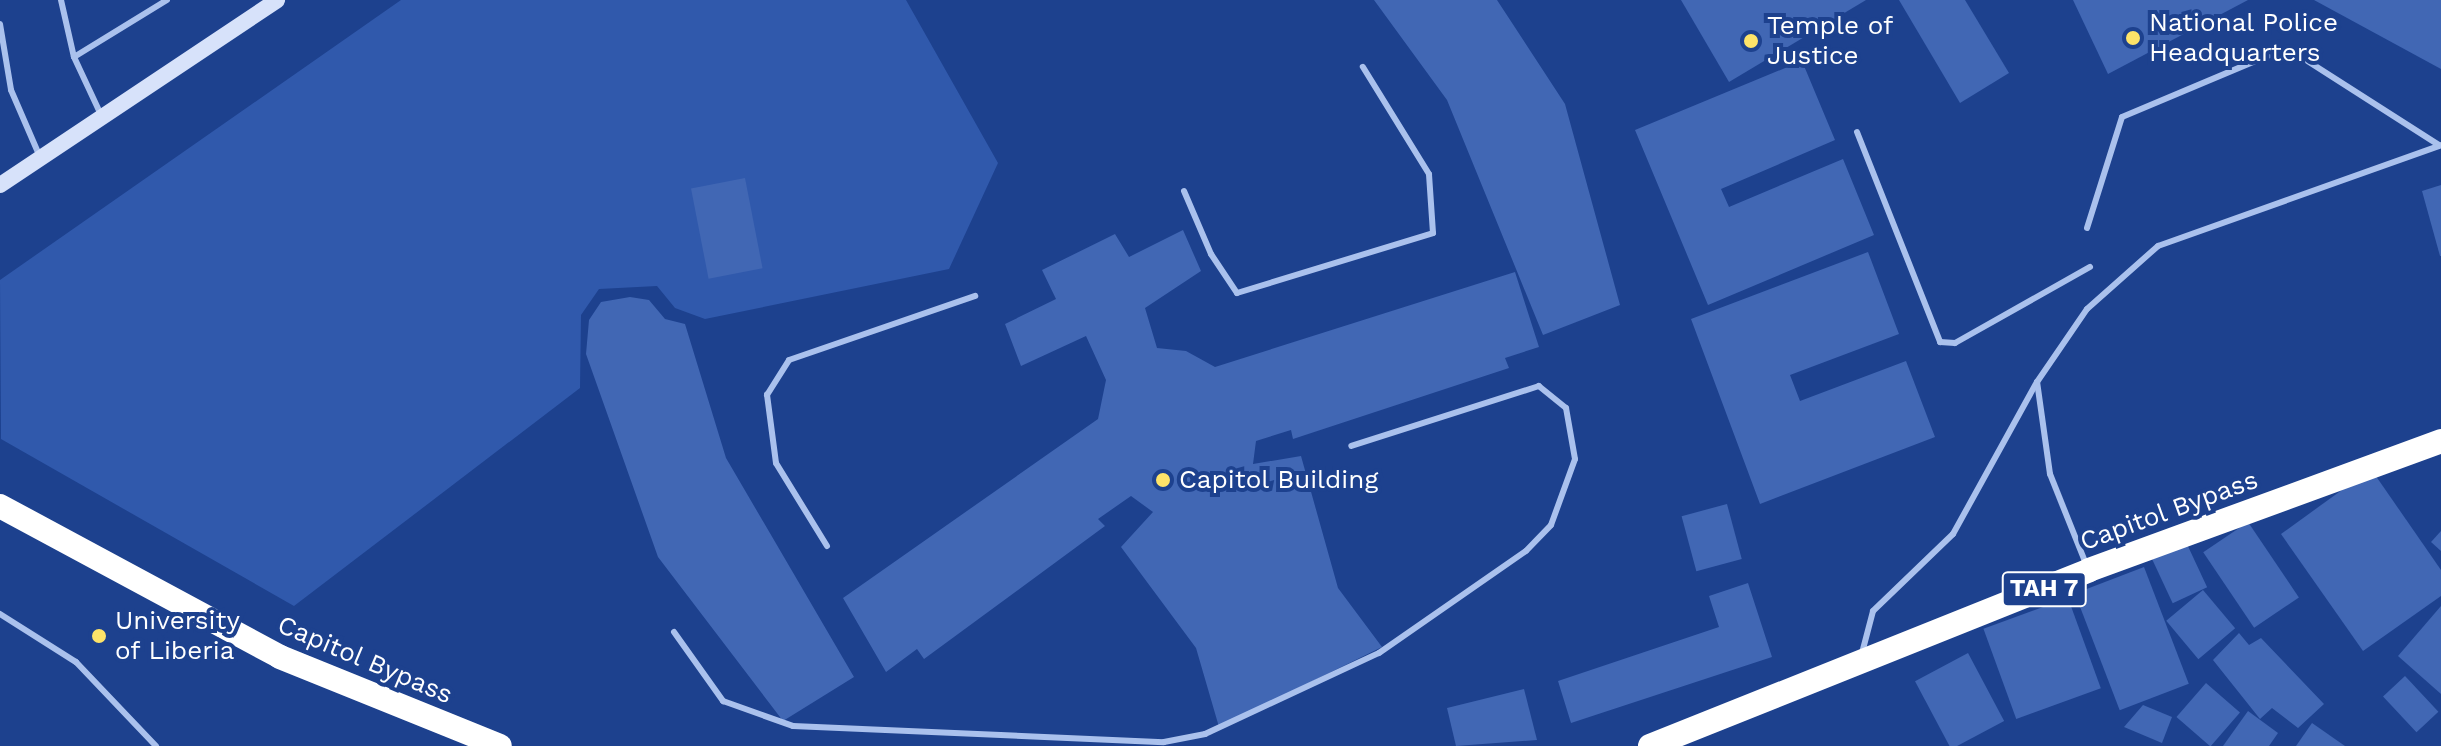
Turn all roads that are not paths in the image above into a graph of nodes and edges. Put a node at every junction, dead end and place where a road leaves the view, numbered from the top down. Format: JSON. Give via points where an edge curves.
{"nodes":[{"id":1,"x":61,"y":0,"type":"edge"},
{"id":2,"x":167,"y":0,"type":"edge"},
{"id":3,"x":277,"y":0,"type":"edge"},
{"id":4,"x":0,"y":24,"type":"edge"},
{"id":5,"x":74,"y":57,"type":"junction"},
{"id":6,"x":1363,"y":67,"type":"dead end"},
{"id":7,"x":102,"y":118,"type":"junction"},
{"id":8,"x":1857,"y":132,"type":"dead end"},
{"id":9,"x":2440,"y":145,"type":"edge"},
{"id":10,"x":40,"y":157,"type":"junction"},
{"id":11,"x":0,"y":185,"type":"edge"},
{"id":12,"x":1184,"y":191,"type":"dead end"},
{"id":13,"x":2087,"y":228,"type":"dead end"},
{"id":14,"x":2090,"y":267,"type":"dead end"},
{"id":15,"x":975,"y":296,"type":"dead end"},
{"id":16,"x":2037,"y":382,"type":"junction"},
{"id":17,"x":2441,"y":441,"type":"edge"},
{"id":18,"x":1351,"y":446,"type":"dead end"},
{"id":19,"x":0,"y":506,"type":"edge"},
{"id":20,"x":827,"y":546,"type":"dead end"},
{"id":21,"x":2089,"y":570,"type":"junction"},
{"id":22,"x":0,"y":614,"type":"edge"},
{"id":23,"x":674,"y":632,"type":"dead end"},
{"id":24,"x":1861,"y":663,"type":"junction"},
{"id":25,"x":156,"y":746,"type":"edge"},
{"id":26,"x":500,"y":746,"type":"edge"},
{"id":27,"x":1650,"y":746,"type":"edge"}],
"edges":[{"from":1,"to":5,"type":"lane"},
{"from":2,"to":5,"type":"lane"},
{"from":3,"to":7,"type":"main road"},
{"from":4,"to":10,"type":"lane","via":[[11,90]]},
{"from":5,"to":7,"type":"lane"},
{"from":6,"to":12,"type":"lane","via":[[1429,174],[1433,233],[1237,293],[1211,254]]},
{"from":7,"to":10,"type":"main road"},
{"from":8,"to":14,"type":"lane","via":[[1940,342],[1955,343]]},
{"from":9,"to":13,"type":"lane","via":[[2295,53],[2279,51],[2122,117]]},
{"from":9,"to":16,"type":"lane","via":[[2158,246],[2087,309]]},
{"from":10,"to":11,"type":"main road"},
{"from":15,"to":20,"type":"lane","via":[[789,360],[767,395],[776,463]]},
{"from":16,"to":21,"type":"lane","via":[[2053,486]]},
{"from":16,"to":24,"type":"lane","via":[[1953,534],[1873,611]]},
{"from":17,"to":21,"type":"highway","name":"Capitol Bypass","number":"TAH 7"},
{"from":18,"to":23,"type":"lane","via":[[1539,386],[1566,408],[1575,459],[1551,525],[1526,551],[1379,653],[1205,734],[1164,742],[793,726],[723,701]]},
{"from":19,"to":26,"type":"highway","name":"Capitol Bypass","via":[[280,657]]},
{"from":21,"to":24,"type":"highway","name":"Capitol Bypass","number":"TAH 7"},
{"from":22,"to":25,"type":"lane","via":[[76,662]]},
{"from":24,"to":27,"type":"highway","name":"Capitol Bypass","number":"TAH 7"}]}
